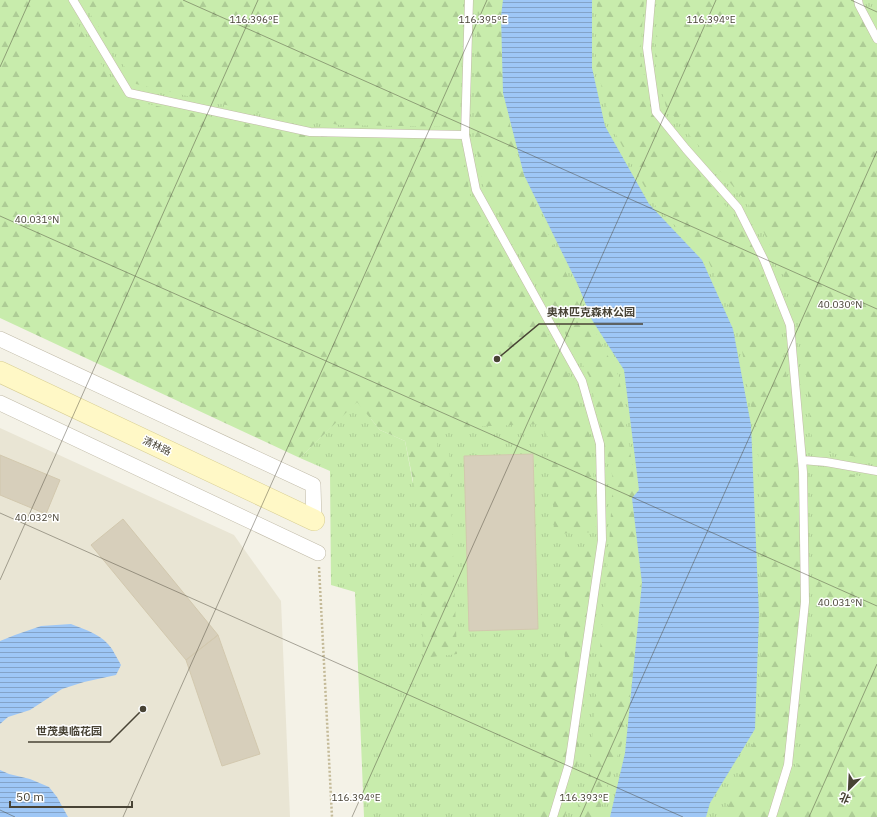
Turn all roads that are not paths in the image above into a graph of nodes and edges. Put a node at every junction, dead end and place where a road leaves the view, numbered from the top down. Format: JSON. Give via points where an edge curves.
{"nodes":[{"id":1,"x":73,"y":0,"type":"edge"},
{"id":2,"x":469,"y":0,"type":"edge"},
{"id":3,"x":651,"y":0,"type":"edge"},
{"id":4,"x":858,"y":0,"type":"edge"},
{"id":5,"x":877,"y":39,"type":"edge"},
{"id":6,"x":465,"y":135,"type":"junction"},
{"id":7,"x":0,"y":339,"type":"edge"},
{"id":8,"x":0,"y":372,"type":"edge"},
{"id":9,"x":0,"y":402,"type":"edge"},
{"id":10,"x":802,"y":460,"type":"junction"},
{"id":11,"x":877,"y":471,"type":"edge"},
{"id":12,"x":314,"y":520,"type":"joint"},
{"id":13,"x":318,"y":553,"type":"road end"},
{"id":14,"x":553,"y":817,"type":"edge"},
{"id":15,"x":772,"y":817,"type":"edge"}],
"edges":[{"from":1,"to":6,"type":"lane","via":[[129,93],[310,132]]},
{"from":2,"to":6,"type":"lane"},
{"from":3,"to":10,"type":"lane","via":[[647,48],[656,112],[738,208],[764,260],[790,325]]},
{"from":4,"to":5,"type":"lane"},
{"from":6,"to":14,"type":"lane","via":[[476,190],[582,381],[600,444],[602,540],[568,764]]},
{"from":7,"to":12,"type":"street","via":[[313,485]]},
{"from":8,"to":12,"type":"street","name":"清林路"},
{"from":9,"to":13,"type":"street"},
{"from":10,"to":11,"type":"lane"},
{"from":10,"to":15,"type":"lane","via":[[805,602],[788,765]]}]}
